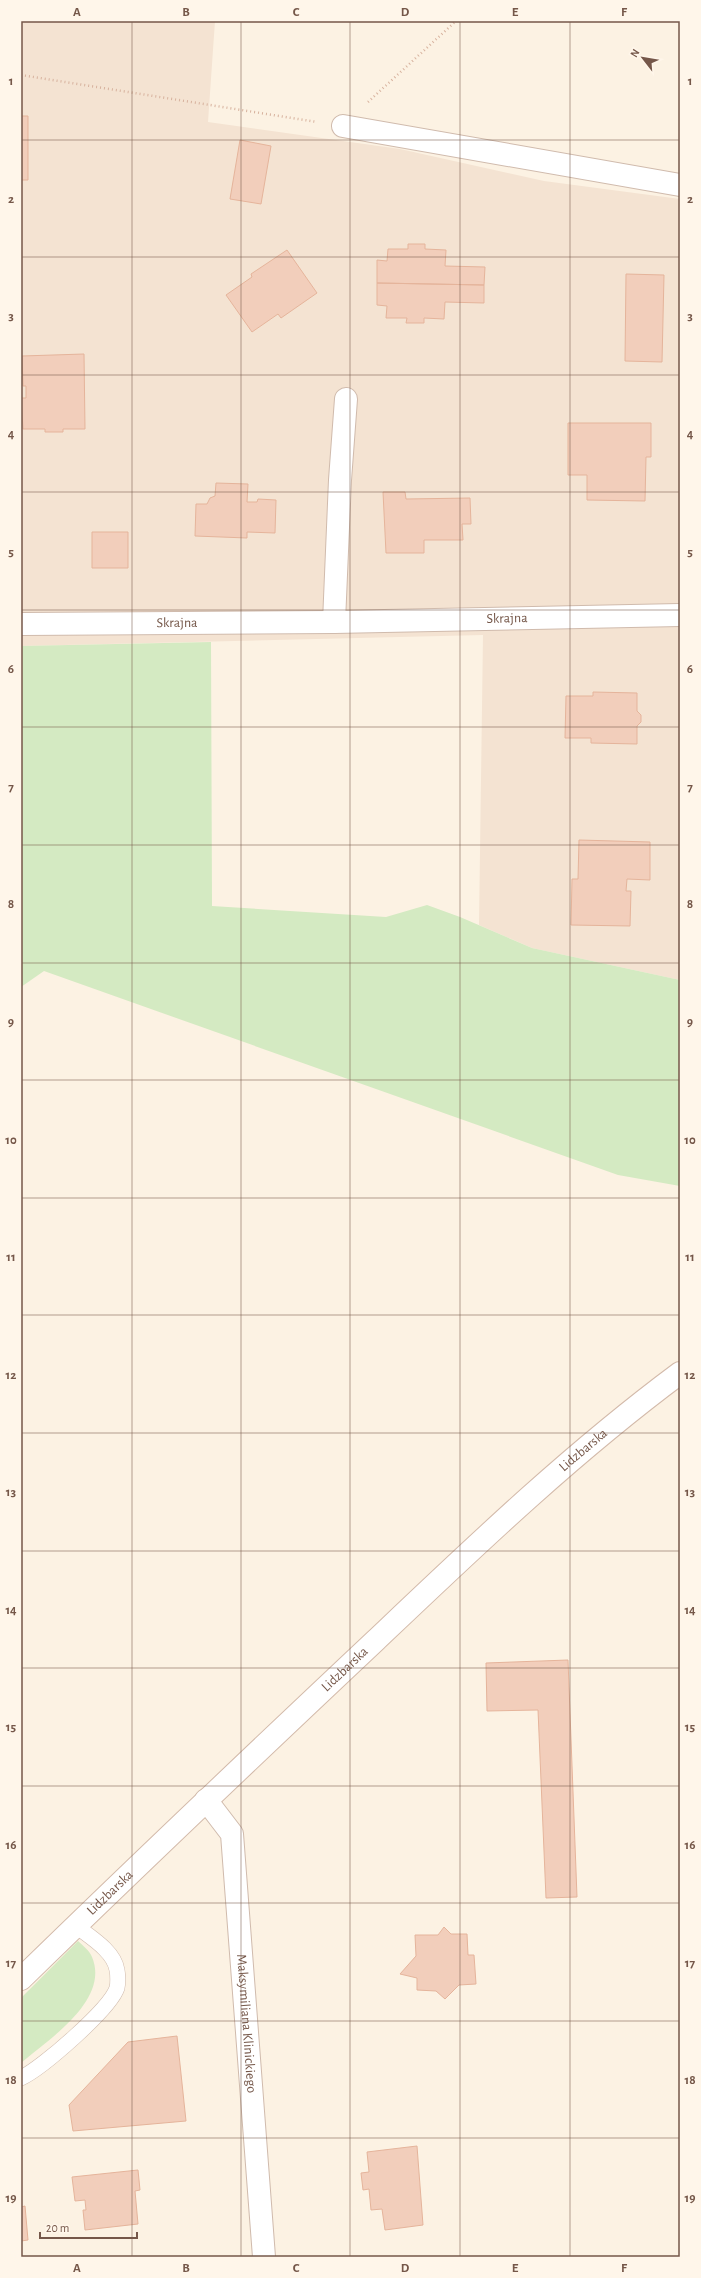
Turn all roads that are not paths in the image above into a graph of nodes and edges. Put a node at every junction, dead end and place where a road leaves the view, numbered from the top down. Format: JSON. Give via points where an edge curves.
{"nodes":[{"id":1,"x":343,"y":126,"type":"road end"},
{"id":2,"x":680,"y":185,"type":"edge"},
{"id":3,"x":346,"y":399,"type":"dead end"},
{"id":4,"x":680,"y":616,"type":"edge"},
{"id":5,"x":334,"y":622,"type":"junction"},
{"id":6,"x":21,"y":624,"type":"edge"},
{"id":7,"x":680,"y":1373,"type":"edge"},
{"id":8,"x":206,"y":1800,"type":"junction"},
{"id":9,"x":76,"y":1926,"type":"junction"},
{"id":10,"x":21,"y":1979,"type":"edge"},
{"id":11,"x":21,"y":2078,"type":"edge"},
{"id":12,"x":264,"y":2257,"type":"edge"}],
"edges":[{"from":1,"to":2,"type":"street"},
{"from":3,"to":5,"type":"street"},
{"from":4,"to":5,"type":"street","name":"Skrajna"},
{"from":5,"to":6,"type":"street","name":"Skrajna"},
{"from":7,"to":8,"type":"street","name":"Lidzbarska","via":[[624,1415],[523,1501]]},
{"from":8,"to":9,"type":"street","name":"Lidzbarska"},
{"from":8,"to":12,"type":"street","name":"Maksymiliana Klinickiego","via":[[232,1834]]},
{"from":9,"to":10,"type":"street","name":"Lidzbarska"},
{"from":9,"to":11,"type":"lane","via":[[108,1952],[117,1969],[117,1988],[106,2005],[61,2049]]}]}
